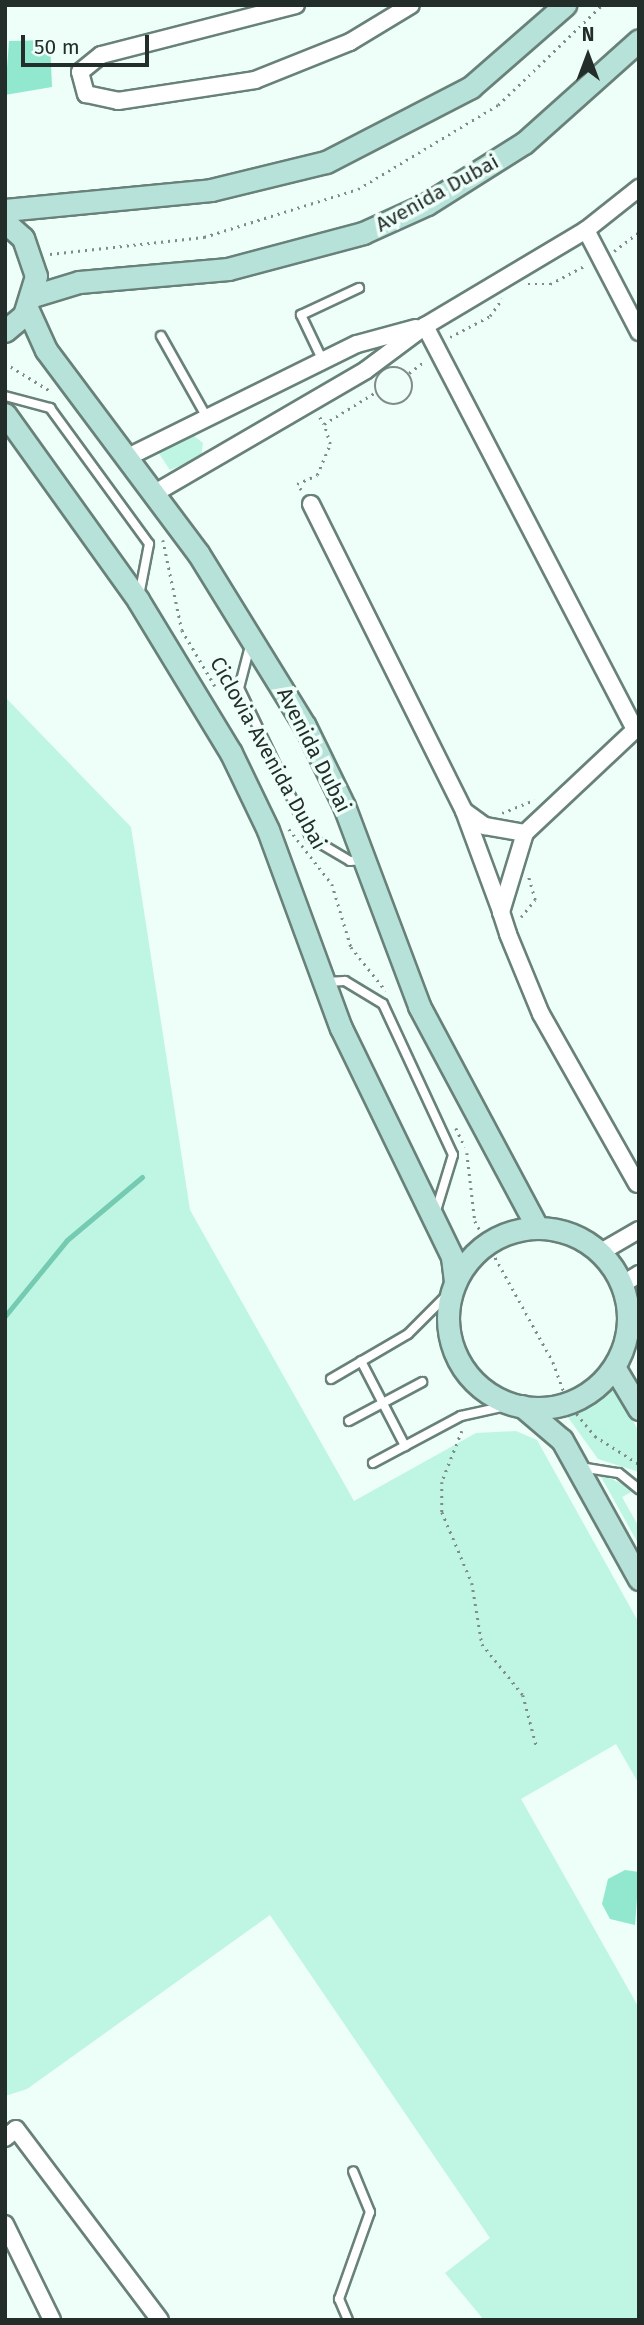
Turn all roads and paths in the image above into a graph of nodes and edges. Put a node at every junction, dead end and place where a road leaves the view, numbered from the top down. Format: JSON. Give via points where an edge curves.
{"nodes":[{"id":1,"x":296,"y":5,"type":"edge"},
{"id":2,"x":411,"y":5,"type":"edge"},
{"id":3,"x":565,"y":5,"type":"edge"},
{"id":4,"x":639,"y":40,"type":"edge"},
{"id":5,"x":639,"y":188,"type":"edge"},
{"id":6,"x":5,"y":210,"type":"edge"},
{"id":7,"x":5,"y":222,"type":"edge"},
{"id":8,"x":586,"y":230,"type":"junction"},
{"id":9,"x":639,"y":232,"type":"edge"},
{"id":10,"x":600,"y":257,"type":"junction"},
{"id":11,"x":519,"y":286,"type":"dead end"},
{"id":12,"x":359,"y":288,"type":"dead end"},
{"id":13,"x":511,"y":291,"type":"dead end"},
{"id":14,"x":30,"y":302,"type":"junction"},
{"id":15,"x":425,"y":326,"type":"junction"},
{"id":16,"x":5,"y":331,"type":"edge"},
{"id":17,"x":639,"y":332,"type":"edge"},
{"id":18,"x":161,"y":336,"type":"dead end"},
{"id":19,"x":438,"y":350,"type":"junction"},
{"id":20,"x":322,"y":359,"type":"junction"},
{"id":21,"x":5,"y":363,"type":"edge"},
{"id":22,"x":409,"y":373,"type":"junction"},
{"id":23,"x":376,"y":392,"type":"junction"},
{"id":24,"x":5,"y":396,"type":"edge"},
{"id":25,"x":313,"y":402,"type":"junction"},
{"id":26,"x":62,"y":404,"type":"dead end"},
{"id":27,"x":5,"y":414,"type":"edge"},
{"id":28,"x":206,"y":416,"type":"junction"},
{"id":29,"x":324,"y":424,"type":"junction"},
{"id":30,"x":128,"y":457,"type":"junction"},
{"id":31,"x":155,"y":493,"type":"junction"},
{"id":32,"x":311,"y":504,"type":"joint"},
{"id":33,"x":162,"y":536,"type":"dead end"},
{"id":34,"x":138,"y":600,"type":"junction"},
{"id":35,"x":254,"y":639,"type":"junction"},
{"id":36,"x":216,"y":689,"type":"dead end"},
{"id":37,"x":637,"y":728,"type":"edge"},
{"id":38,"x":464,"y":811,"type":"junction"},
{"id":39,"x":284,"y":820,"type":"dead end"},
{"id":40,"x":525,"y":833,"type":"junction"},
{"id":41,"x":366,"y":859,"type":"junction"},
{"id":42,"x":501,"y":912,"type":"junction"},
{"id":43,"x":326,"y":982,"type":"junction"},
{"id":44,"x":391,"y":1001,"type":"dead end"},
{"id":45,"x":451,"y":1119,"type":"dead end"},
{"id":46,"x":637,"y":1184,"type":"dead end"},
{"id":47,"x":433,"y":1217,"type":"junction"},
{"id":48,"x":537,"y":1227,"type":"junction"},
{"id":49,"x":639,"y":1230,"type":"edge"},
{"id":50,"x":487,"y":1243,"type":"junction"},
{"id":51,"x":601,"y":1252,"type":"junction"},
{"id":52,"x":631,"y":1279,"type":"edge"},
{"id":53,"x":454,"y":1286,"type":"junction"},
{"id":54,"x":631,"y":1344,"type":"edge"},
{"id":55,"x":361,"y":1361,"type":"junction"},
{"id":56,"x":614,"y":1367,"type":"junction"},
{"id":57,"x":331,"y":1379,"type":"dead end"},
{"id":58,"x":422,"y":1382,"type":"dead end"},
{"id":59,"x":383,"y":1403,"type":"junction"},
{"id":60,"x":568,"y":1403,"type":"junction"},
{"id":61,"x":518,"y":1405,"type":"junction"},
{"id":62,"x":639,"y":1409,"type":"edge"},
{"id":63,"x":468,"y":1415,"type":"junction"},
{"id":64,"x":349,"y":1421,"type":"dead end"},
{"id":65,"x":405,"y":1446,"type":"junction"},
{"id":66,"x":373,"y":1463,"type":"dead end"},
{"id":67,"x":639,"y":1464,"type":"edge"},
{"id":68,"x":577,"y":1467,"type":"junction"},
{"id":69,"x":639,"y":1489,"type":"edge"},
{"id":70,"x":639,"y":1579,"type":"edge"},
{"id":71,"x":537,"y":1748,"type":"dead end"},
{"id":72,"x":5,"y":2138,"type":"edge"},
{"id":73,"x":353,"y":2171,"type":"dead end"},
{"id":74,"x":5,"y":2224,"type":"edge"},
{"id":75,"x":52,"y":2320,"type":"edge"},
{"id":76,"x":160,"y":2320,"type":"edge"},
{"id":77,"x":348,"y":2320,"type":"edge"}],
"edges":[{"from":1,"to":2,"type":"street","via":[[101,55],[80,72],[86,94],[118,101],[255,80],[350,42]]},
{"from":3,"to":6,"type":"street","via":[[471,87],[326,162],[211,190]]},
{"from":4,"to":14,"type":"street","name":"Avenida Dubai","via":[[524,143],[427,204],[363,233],[228,269],[79,282]]},
{"from":5,"to":8,"type":"street"},
{"from":7,"to":14,"type":"street","name":"Avenida Dubai","via":[[33,256]]},
{"from":8,"to":10,"type":"street"},
{"from":8,"to":15,"type":"street"},
{"from":9,"to":10,"type":"path"},
{"from":10,"to":11,"type":"path","via":[[564,279]]},
{"from":10,"to":17,"type":"street"},
{"from":12,"to":20,"type":"lane","via":[[301,315]]},
{"from":13,"to":19,"type":"path","via":[[490,317],[465,325]]},
{"from":14,"to":16,"type":"street","name":"Avenida Dubai"},
{"from":14,"to":30,"type":"street","name":"Avenida Dubai","via":[[46,350]]},
{"from":15,"to":19,"type":"street"},
{"from":15,"to":20,"type":"street"},
{"from":15,"to":25,"type":"street"},
{"from":18,"to":28,"type":"lane"},
{"from":19,"to":22,"type":"path"},
{"from":19,"to":37,"type":"street"},
{"from":20,"to":28,"type":"street"},
{"from":21,"to":26,"type":"path","via":[[45,386]]},
{"from":22,"to":23,"type":"path","via":[[386,369]]},
{"from":22,"to":23,"type":"path","via":[[413,392],[405,402],[386,403]]},
{"from":23,"to":29,"type":"path"},
{"from":24,"to":34,"type":"lane","via":[[50,408],[149,544]]},
{"from":25,"to":29,"type":"path"},
{"from":25,"to":31,"type":"street"},
{"from":27,"to":34,"type":"street"},
{"from":28,"to":30,"type":"street"},
{"from":29,"to":32,"type":"path","via":[[330,443],[317,475],[297,484]]},
{"from":30,"to":31,"type":"street","name":"Avenida Dubai"},
{"from":31,"to":35,"type":"street","name":"Avenida Dubai"},
{"from":32,"to":38,"type":"street"},
{"from":33,"to":36,"type":"path","name":"Ciclovia Avenida Dubai","via":[[182,630]]},
{"from":34,"to":43,"type":"street","via":[[242,775]]},
{"from":35,"to":41,"type":"street","name":"Avenida Dubai","via":[[305,726]]},
{"from":35,"to":41,"type":"lane","via":[[239,688],[311,838],[350,861]]},
{"from":37,"to":40,"type":"street"},
{"from":38,"to":40,"type":"street","via":[[485,826]]},
{"from":38,"to":42,"type":"street"},
{"from":39,"to":44,"type":"path","name":"Ciclovia Avenida Dubai","via":[[332,884],[351,947]]},
{"from":40,"to":42,"type":"street"},
{"from":41,"to":48,"type":"street","name":"Avenida Dubai","via":[[419,1006]]},
{"from":42,"to":46,"type":"street","via":[[541,1014]]},
{"from":43,"to":47,"type":"street","via":[[376,1105]]},
{"from":43,"to":47,"type":"lane","via":[[345,981],[378,998],[442,1130],[454,1165]]},
{"from":45,"to":50,"type":"path","via":[[467,1156],[475,1221]]},
{"from":47,"to":53,"type":"street"},
{"from":48,"to":50,"type":"street"},
{"from":48,"to":51,"type":"street","via":[[571,1234]]},
{"from":49,"to":51,"type":"street"},
{"from":50,"to":53,"type":"street"},
{"from":50,"to":60,"type":"path","via":[[553,1362]]},
{"from":51,"to":52,"type":"street"},
{"from":52,"to":54,"type":"street"},
{"from":53,"to":55,"type":"lane","via":[[408,1334]]},
{"from":53,"to":61,"type":"street","via":[[448,1321],[457,1357],[478,1385]]},
{"from":54,"to":56,"type":"street"},
{"from":55,"to":57,"type":"lane"},
{"from":55,"to":59,"type":"lane"},
{"from":56,"to":60,"type":"street"},
{"from":56,"to":62,"type":"street"},
{"from":58,"to":59,"type":"lane"},
{"from":59,"to":64,"type":"lane"},
{"from":59,"to":65,"type":"lane"},
{"from":60,"to":61,"type":"street"},
{"from":60,"to":67,"type":"path","via":[[595,1436]]},
{"from":61,"to":63,"type":"lane"},
{"from":61,"to":68,"type":"street","via":[[553,1429]]},
{"from":63,"to":65,"type":"lane"},
{"from":63,"to":71,"type":"path","via":[[442,1482],[442,1512],[472,1583],[482,1644],[523,1695]]},
{"from":65,"to":66,"type":"lane"},
{"from":68,"to":69,"type":"lane","via":[[608,1469]]},
{"from":68,"to":70,"type":"street"},
{"from":72,"to":76,"type":"street","via":[[16,2129]]},
{"from":73,"to":77,"type":"lane","via":[[370,2212],[339,2298]]},
{"from":74,"to":75,"type":"street"}]}
